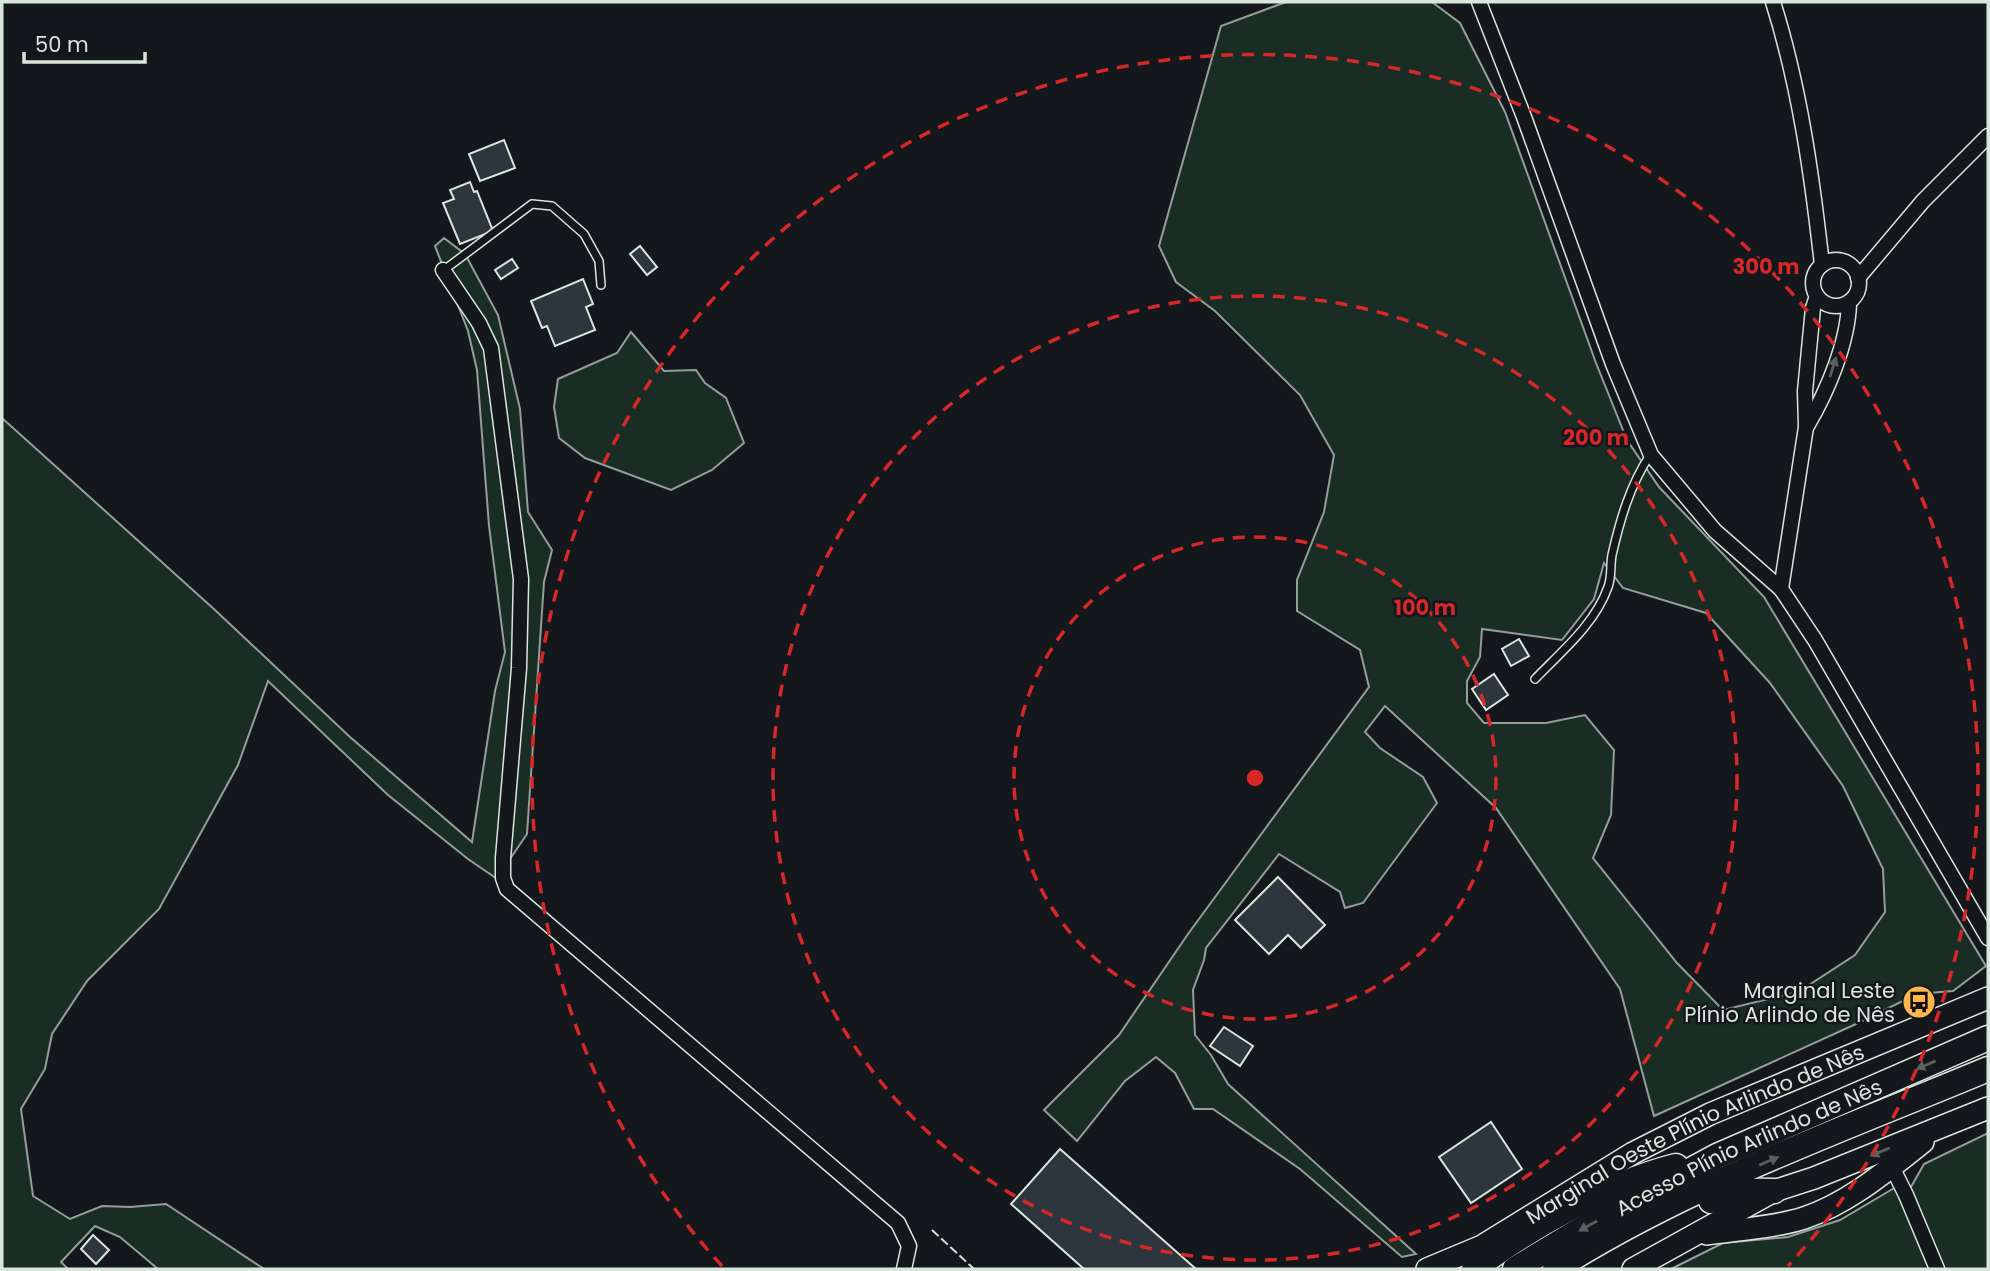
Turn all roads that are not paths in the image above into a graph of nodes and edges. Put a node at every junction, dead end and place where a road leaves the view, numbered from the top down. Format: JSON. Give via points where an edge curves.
{"nodes":[{"id":1,"x":1479,"y":2,"type":"edge"},
{"id":2,"x":1773,"y":2,"type":"edge"},
{"id":3,"x":1988,"y":136,"type":"edge"},
{"id":4,"x":1822,"y":265,"type":"junction"},
{"id":5,"x":443,"y":271,"type":"joint"},
{"id":6,"x":1858,"y":278,"type":"junction"},
{"id":7,"x":600,"y":285,"type":"dead end"},
{"id":8,"x":1817,"y":296,"type":"junction"},
{"id":9,"x":1849,"y":303,"type":"junction"},
{"id":10,"x":1806,"y":428,"type":"junction"},
{"id":11,"x":1651,"y":455,"type":"junction"},
{"id":12,"x":1781,"y":589,"type":"junction"},
{"id":13,"x":1535,"y":679,"type":"dead end"},
{"id":14,"x":1988,"y":938,"type":"edge"},
{"id":15,"x":1988,"y":998,"type":"edge"},
{"id":16,"x":1988,"y":1038,"type":"edge"},
{"id":17,"x":1988,"y":1069,"type":"edge"},
{"id":18,"x":1988,"y":1108,"type":"edge"},
{"id":19,"x":1943,"y":1127,"type":"junction"},
{"id":20,"x":1717,"y":1156,"type":"junction"},
{"id":21,"x":1892,"y":1167,"type":"junction"},
{"id":22,"x":1774,"y":1191,"type":"junction"},
{"id":23,"x":1858,"y":1191,"type":"junction"},
{"id":24,"x":1691,"y":1237,"type":"junction"},
{"id":25,"x":1478,"y":1258,"type":"edge"},
{"id":26,"x":904,"y":1269,"type":"edge"},
{"id":27,"x":1427,"y":1269,"type":"edge"},
{"id":28,"x":1458,"y":1269,"type":"edge"},
{"id":29,"x":1515,"y":1269,"type":"edge"},
{"id":30,"x":1555,"y":1269,"type":"edge"},
{"id":31,"x":1580,"y":1269,"type":"edge"},
{"id":32,"x":1633,"y":1269,"type":"edge"},
{"id":33,"x":1937,"y":1269,"type":"edge"}],
"edges":[{"from":1,"to":11,"type":"street"},
{"from":2,"to":4,"type":"street","via":[[1792,69],[1812,173]]},
{"from":3,"to":6,"type":"street","via":[[1923,201]]},
{"from":4,"to":6,"type":"street","via":[[1844,262]]},
{"from":4,"to":8,"type":"street","via":[[1813,280]]},
{"from":5,"to":7,"type":"lane","via":[[532,204],[552,206],[584,234],[599,261]]},
{"from":5,"to":26,"type":"street","via":[[491,348],[521,579],[519,668],[503,859],[507,889],[898,1223],[909,1246]]},
{"from":6,"to":9,"type":"street","via":[[1856,294]]},
{"from":8,"to":9,"type":"street","via":[[1832,306]]},
{"from":8,"to":10,"type":"street","via":[[1805,391]]},
{"from":10,"to":9,"type":"street","one_way":true,"via":[[1824,397]]},
{"from":10,"to":12,"type":"street"},
{"from":11,"to":12,"type":"street","via":[[1715,531]]},
{"from":11,"to":13,"type":"lane","via":[[1629,495],[1609,584],[1596,614]]},
{"from":12,"to":14,"type":"street"},
{"from":15,"to":25,"type":"main road","name":"Marginal Oeste Plínio Arlindo de Nês","via":[[1710,1114],[1633,1153]]},
{"from":16,"to":20,"type":"highway","name":"Acesso Plínio Arlindo de Nês","one_way":true},
{"from":30,"to":17,"type":"highway","name":"Acesso Plínio Arlindo de Nês","one_way":true,"via":[[1706,1188]]},
{"from":18,"to":19,"type":"main road"},
{"from":19,"to":21,"type":"main road"},
{"from":19,"to":22,"type":"main road","one_way":true},
{"from":20,"to":25,"type":"highway","via":[[1653,1172],[1597,1195]]},
{"from":20,"to":29,"type":"highway","name":"Acesso Plínio Arlindo de Nês","one_way":true},
{"from":21,"to":23,"type":"main road"},
{"from":21,"to":33,"type":"street"},
{"from":22,"to":23,"type":"main road"},
{"from":22,"to":24,"type":"main road"},
{"from":22,"to":31,"type":"highway","via":[[1719,1196]]},
{"from":23,"to":24,"type":"main road","via":[[1800,1219]]},
{"from":24,"to":32,"type":"main road"},
{"from":25,"to":27,"type":"main road","name":"Marginal Oeste Plínio Arlindo de Nês"},
{"from":25,"to":28,"type":"main road","name":"Marginal Oeste Plínio Arlindo de Nês"}]}
